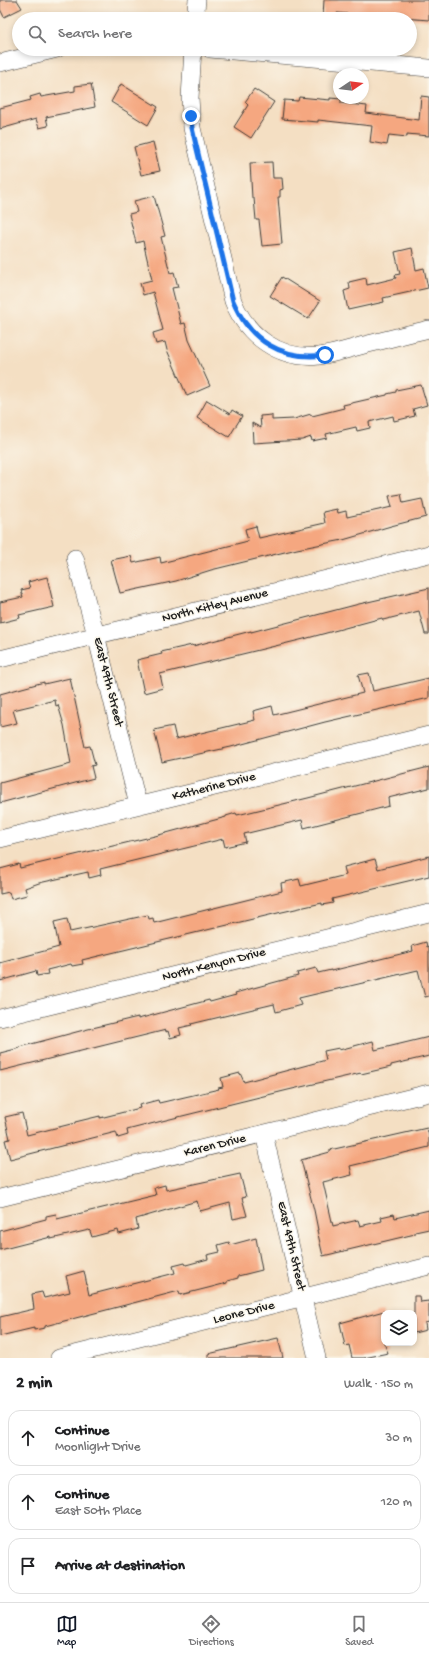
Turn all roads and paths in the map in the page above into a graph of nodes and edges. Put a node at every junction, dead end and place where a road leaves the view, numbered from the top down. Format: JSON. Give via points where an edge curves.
{"nodes":[{"id":1,"x":197,"y":0,"type":"edge"},
{"id":2,"x":196,"y":12,"type":"edge"},
{"id":3,"x":28,"y":56,"type":"edge"},
{"id":4,"x":193,"y":56,"type":"edge"},
{"id":5,"x":291,"y":56,"type":"edge"},
{"id":6,"x":0,"y":63,"type":"edge"},
{"id":7,"x":429,"y":68,"type":"edge"},
{"id":8,"x":429,"y":329,"type":"edge"},
{"id":9,"x":429,"y":554,"type":"edge"},
{"id":10,"x":75,"y":558,"type":"dead end"},
{"id":11,"x":96,"y":635,"type":"junction"},
{"id":12,"x":0,"y":659,"type":"edge"},
{"id":13,"x":429,"y":735,"type":"edge"},
{"id":14,"x":138,"y":805,"type":"junction"},
{"id":15,"x":0,"y":839,"type":"edge"},
{"id":16,"x":429,"y":912,"type":"edge"},
{"id":17,"x":0,"y":1018,"type":"edge"},
{"id":18,"x":429,"y":1093,"type":"edge"},
{"id":19,"x":264,"y":1134,"type":"junction"},
{"id":20,"x":0,"y":1198,"type":"edge"},
{"id":21,"x":429,"y":1266,"type":"edge"},
{"id":22,"x":303,"y":1298,"type":"junction"},
{"id":23,"x":59,"y":1358,"type":"edge"},
{"id":24,"x":317,"y":1358,"type":"edge"}],
"edges":[{"from":1,"to":2,"type":"street"},
{"from":3,"to":6,"type":"street"},
{"from":4,"to":8,"type":"street","via":[[190,98],[192,128],[233,301],[248,328],[268,344],[289,353],[306,356],[318,356]]},
{"from":5,"to":7,"type":"street"},
{"from":9,"to":11,"type":"street","name":"North Kitley Avenue"},
{"from":10,"to":11,"type":"street","name":"East 49th Street"},
{"from":11,"to":12,"type":"street","name":"North Kitley Avenue"},
{"from":11,"to":14,"type":"street","name":"East 49th Street"},
{"from":13,"to":14,"type":"street","name":"Katherine Drive"},
{"from":14,"to":15,"type":"street","name":"Katherine Drive"},
{"from":16,"to":17,"type":"street","name":"North Kenyon Drive"},
{"from":18,"to":19,"type":"street","name":"Karen Drive"},
{"from":19,"to":20,"type":"street","name":"Karen Drive"},
{"from":19,"to":22,"type":"street","name":"East 49th Street"},
{"from":21,"to":22,"type":"street","name":"Leone Drive"},
{"from":22,"to":23,"type":"street","name":"Leone Drive"},
{"from":22,"to":24,"type":"street","name":"East 49th Street"}]}
